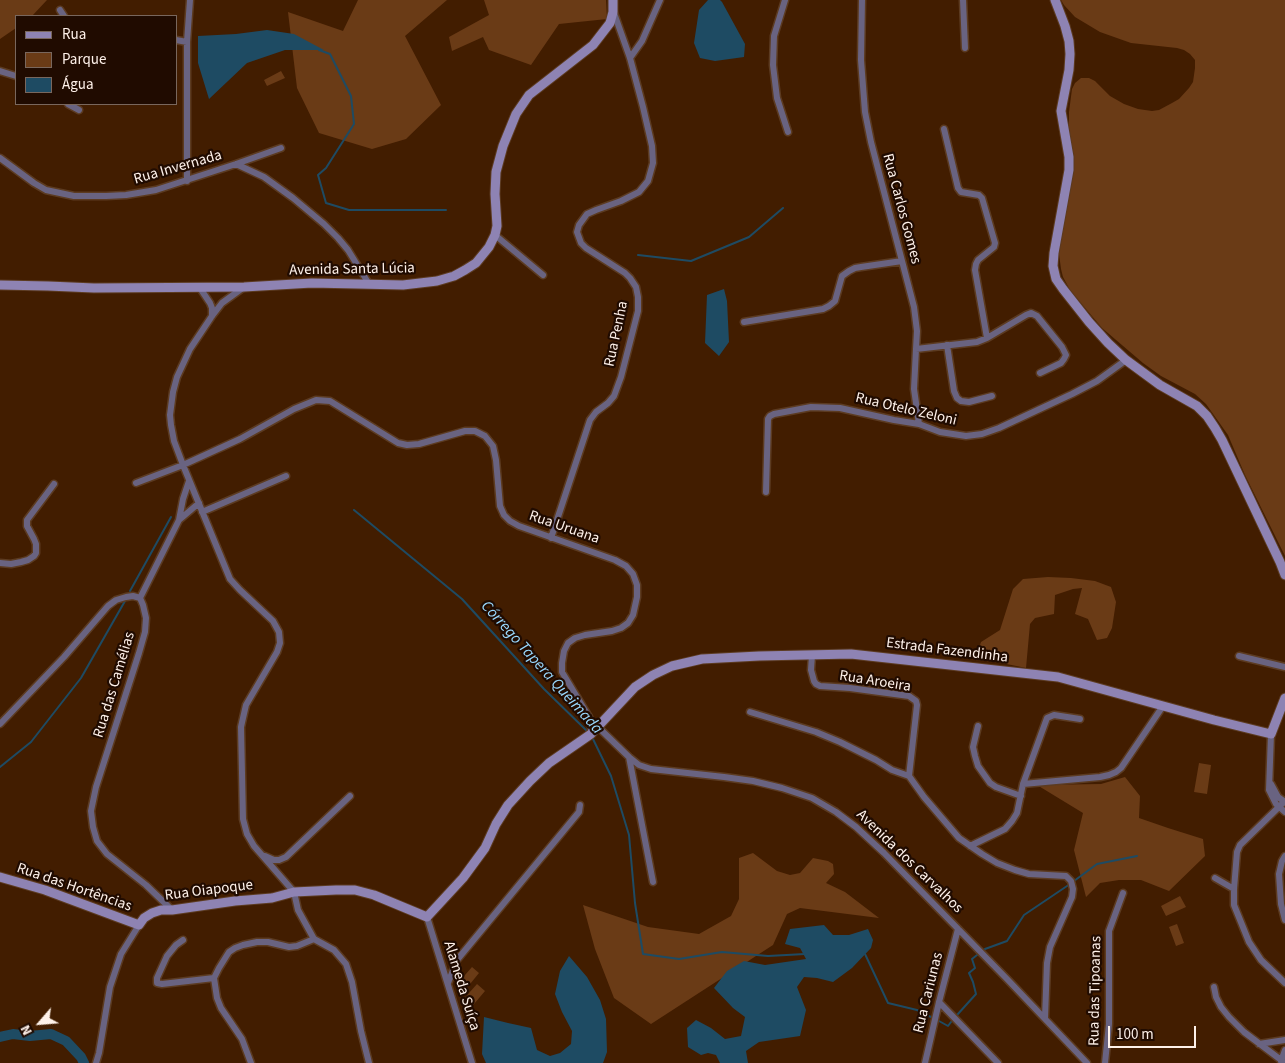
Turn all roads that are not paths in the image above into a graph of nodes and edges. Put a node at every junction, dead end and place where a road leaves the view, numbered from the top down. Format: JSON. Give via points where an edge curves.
{"nodes":[{"id":1,"x":190,"y":0,"type":"edge"},
{"id":2,"x":613,"y":0,"type":"edge"},
{"id":3,"x":660,"y":0,"type":"edge"},
{"id":4,"x":785,"y":0,"type":"edge"},
{"id":5,"x":862,"y":0,"type":"edge"},
{"id":6,"x":963,"y":0,"type":"edge"},
{"id":7,"x":1055,"y":0,"type":"edge"},
{"id":8,"x":613,"y":12,"type":"junction"},
{"id":9,"x":178,"y":40,"type":"edge"},
{"id":10,"x":187,"y":42,"type":"junction"},
{"id":11,"x":965,"y":48,"type":"dead end"},
{"id":12,"x":630,"y":58,"type":"junction"},
{"id":13,"x":0,"y":71,"type":"edge"},
{"id":14,"x":15,"y":76,"type":"edge"},
{"id":15,"x":70,"y":105,"type":"edge"},
{"id":16,"x":79,"y":110,"type":"dead end"},
{"id":17,"x":944,"y":129,"type":"dead end"},
{"id":18,"x":788,"y":132,"type":"dead end"},
{"id":19,"x":281,"y":148,"type":"dead end"},
{"id":20,"x":0,"y":158,"type":"edge"},
{"id":21,"x":236,"y":164,"type":"junction"},
{"id":22,"x":187,"y":181,"type":"junction"},
{"id":23,"x":495,"y":235,"type":"junction"},
{"id":24,"x":902,"y":261,"type":"junction"},
{"id":25,"x":543,"y":275,"type":"dead end"},
{"id":26,"x":369,"y":284,"type":"junction"},
{"id":27,"x":0,"y":285,"type":"edge"},
{"id":28,"x":200,"y":288,"type":"junction"},
{"id":29,"x":244,"y":288,"type":"junction"},
{"id":30,"x":212,"y":316,"type":"junction"},
{"id":31,"x":744,"y":322,"type":"dead end"},
{"id":32,"x":987,"y":338,"type":"junction"},
{"id":33,"x":947,"y":345,"type":"junction"},
{"id":34,"x":916,"y":349,"type":"junction"},
{"id":35,"x":1126,"y":360,"type":"junction"},
{"id":36,"x":1040,"y":372,"type":"dead end"},
{"id":37,"x":992,"y":396,"type":"dead end"},
{"id":38,"x":919,"y":424,"type":"junction"},
{"id":39,"x":183,"y":465,"type":"junction"},
{"id":40,"x":286,"y":476,"type":"dead end"},
{"id":41,"x":189,"y":481,"type":"junction"},
{"id":42,"x":136,"y":483,"type":"dead end"},
{"id":43,"x":54,"y":484,"type":"dead end"},
{"id":44,"x":766,"y":492,"type":"dead end"},
{"id":45,"x":199,"y":503,"type":"junction"},
{"id":46,"x":202,"y":512,"type":"junction"},
{"id":47,"x":179,"y":520,"type":"junction"},
{"id":48,"x":551,"y":538,"type":"junction"},
{"id":49,"x":0,"y":563,"type":"edge"},
{"id":50,"x":1285,"y":575,"type":"edge"},
{"id":51,"x":140,"y":598,"type":"junction"},
{"id":52,"x":812,"y":655,"type":"junction"},
{"id":53,"x":1240,"y":656,"type":"dead end"},
{"id":54,"x":1285,"y":667,"type":"edge"},
{"id":55,"x":1285,"y":698,"type":"edge"},
{"id":56,"x":1162,"y":706,"type":"junction"},
{"id":57,"x":750,"y":712,"type":"dead end"},
{"id":58,"x":1080,"y":719,"type":"dead end"},
{"id":59,"x":0,"y":724,"type":"edge"},
{"id":60,"x":978,"y":726,"type":"dead end"},
{"id":61,"x":598,"y":727,"type":"junction"},
{"id":62,"x":1271,"y":734,"type":"junction"},
{"id":63,"x":589,"y":736,"type":"junction"},
{"id":64,"x":629,"y":757,"type":"junction"},
{"id":65,"x":909,"y":776,"type":"junction"},
{"id":66,"x":1269,"y":781,"type":"junction"},
{"id":67,"x":1023,"y":784,"type":"junction"},
{"id":68,"x":350,"y":796,"type":"dead end"},
{"id":69,"x":1021,"y":796,"type":"junction"},
{"id":70,"x":1285,"y":802,"type":"edge"},
{"id":71,"x":580,"y":804,"type":"dead end"},
{"id":72,"x":1282,"y":810,"type":"edge"},
{"id":73,"x":970,"y":846,"type":"junction"},
{"id":74,"x":262,"y":854,"type":"junction"},
{"id":75,"x":1285,"y":856,"type":"edge"},
{"id":76,"x":0,"y":877,"type":"edge"},
{"id":77,"x":1215,"y":878,"type":"dead end"},
{"id":78,"x":652,"y":882,"type":"dead end"},
{"id":79,"x":1234,"y":890,"type":"junction"},
{"id":80,"x":294,"y":892,"type":"junction"},
{"id":81,"x":1123,"y":892,"type":"dead end"},
{"id":82,"x":172,"y":910,"type":"junction"},
{"id":83,"x":427,"y":917,"type":"junction"},
{"id":84,"x":1285,"y":920,"type":"edge"},
{"id":85,"x":139,"y":925,"type":"junction"},
{"id":86,"x":958,"y":929,"type":"junction"},
{"id":87,"x":314,"y":939,"type":"junction"},
{"id":88,"x":183,"y":940,"type":"dead end"},
{"id":89,"x":214,"y":978,"type":"junction"},
{"id":90,"x":448,"y":983,"type":"junction"},
{"id":91,"x":1285,"y":983,"type":"edge"},
{"id":92,"x":1214,"y":987,"type":"dead end"},
{"id":93,"x":939,"y":1002,"type":"junction"},
{"id":94,"x":1045,"y":1018,"type":"junction"},
{"id":95,"x":1285,"y":1040,"type":"edge"},
{"id":96,"x":1259,"y":1044,"type":"junction"},
{"id":97,"x":1285,"y":1050,"type":"edge"},
{"id":98,"x":1283,"y":1062,"type":"edge"},
{"id":99,"x":96,"y":1063,"type":"edge"},
{"id":100,"x":251,"y":1063,"type":"edge"},
{"id":101,"x":369,"y":1063,"type":"edge"},
{"id":102,"x":472,"y":1063,"type":"edge"},
{"id":103,"x":925,"y":1063,"type":"edge"},
{"id":104,"x":998,"y":1063,"type":"edge"},
{"id":105,"x":1087,"y":1063,"type":"edge"},
{"id":106,"x":1106,"y":1063,"type":"edge"}],
"edges":[{"from":1,"to":10,"type":"street"},
{"from":2,"to":8,"type":"street"},
{"from":3,"to":12,"type":"street","via":[[642,41]]},
{"from":4,"to":18,"type":"street","via":[[774,36],[772,65],[777,98]]},
{"from":5,"to":24,"type":"street","name":"Rua Carlos Gomes","via":[[861,60],[865,112]]},
{"from":6,"to":11,"type":"street"},
{"from":7,"to":35,"type":"street","via":[[1069,40],[1069,70],[1061,111],[1069,170],[1053,266],[1063,289]]},
{"from":8,"to":12,"type":"street","name":"Rua Penha"},
{"from":8,"to":23,"type":"street","via":[[610,23],[594,45],[533,92],[516,114],[496,172]]},
{"from":9,"to":10,"type":"street"},
{"from":10,"to":22,"type":"street"},
{"from":12,"to":48,"type":"street","name":"Rua Penha","via":[[652,146],[653,162],[648,181],[639,192],[587,214],[576,232],[586,248],[630,278],[636,286],[638,311],[614,396],[590,420]]},
{"from":13,"to":14,"type":"street"},
{"from":15,"to":16,"type":"street"},
{"from":17,"to":32,"type":"street","via":[[958,188],[961,192],[982,198],[995,243],[992,250],[978,260],[975,270]]},
{"from":19,"to":21,"type":"street","name":"Rua Invernada"},
{"from":20,"to":22,"type":"street","name":"Rua Invernada","via":[[40,187],[74,196],[126,195]]},
{"from":21,"to":22,"type":"street","name":"Rua Invernada"},
{"from":21,"to":26,"type":"street","via":[[264,177],[324,224],[348,250]]},
{"from":23,"to":25,"type":"street"},
{"from":23,"to":26,"type":"street","name":"Avenida Santa Lúcia","via":[[476,263],[454,276],[403,285]]},
{"from":24,"to":31,"type":"street","via":[[854,268],[842,276],[835,301],[829,306]]},
{"from":24,"to":34,"type":"street","name":"Rua Carlos Gomes","via":[[918,331]]},
{"from":26,"to":29,"type":"street","name":"Avenida Santa Lúcia","via":[[312,283]]},
{"from":27,"to":28,"type":"street","name":"Avenida Santa Lúcia"},
{"from":28,"to":29,"type":"street","name":"Avenida Santa Lúcia"},
{"from":28,"to":30,"type":"street","via":[[210,302]]},
{"from":29,"to":30,"type":"street","via":[[222,303]]},
{"from":30,"to":39,"type":"street","via":[[190,349],[173,392],[170,425]]},
{"from":32,"to":33,"type":"street"},
{"from":32,"to":36,"type":"street","via":[[1030,313],[1037,316],[1066,355],[1061,363]]},
{"from":33,"to":34,"type":"street"},
{"from":33,"to":37,"type":"street","via":[[957,398],[961,402],[969,402]]},
{"from":34,"to":38,"type":"street","name":"Rua Carlos Gomes","via":[[914,390]]},
{"from":35,"to":38,"type":"street","name":"Rua Otelo Zeloni","via":[[1072,394],[982,434],[966,436],[940,432]]},
{"from":35,"to":50,"type":"street","via":[[1197,406],[1215,428]]},
{"from":38,"to":44,"type":"street","name":"Rua Otelo Zeloni","via":[[827,407],[770,416]]},
{"from":39,"to":41,"type":"street"},
{"from":39,"to":42,"type":"street"},
{"from":39,"to":48,"type":"street","name":"Rua Uruana","via":[[305,404],[316,400],[330,401],[398,443],[419,444],[465,431],[485,436],[493,446],[500,506],[504,515],[519,526]]},
{"from":40,"to":46,"type":"street"},
{"from":41,"to":45,"type":"street"},
{"from":41,"to":47,"type":"street"},
{"from":43,"to":49,"type":"street","via":[[26,520],[36,544],[34,556],[21,562]]},
{"from":45,"to":46,"type":"street"},
{"from":45,"to":47,"type":"street"},
{"from":46,"to":74,"type":"street","via":[[230,579],[273,621],[279,632],[277,652],[246,705],[241,727],[243,818],[247,834]]},
{"from":47,"to":51,"type":"street"},
{"from":48,"to":63,"type":"street","name":"Rua Uruana","via":[[626,566],[636,585],[637,597],[628,623],[612,631],[575,638],[564,651],[562,672],[589,717]]},
{"from":51,"to":59,"type":"street","via":[[126,596],[108,606]]},
{"from":51,"to":82,"type":"street","name":"Rua das Camélias","via":[[146,618],[145,632],[91,811],[98,842],[107,854]]},
{"from":52,"to":56,"type":"street","name":"Estrada Fazendinha","via":[[851,654],[1058,677]]},
{"from":52,"to":61,"type":"street","name":"Estrada Fazendinha","via":[[702,658],[672,666],[635,687]]},
{"from":52,"to":65,"type":"street","name":"Rua Aroeira","via":[[811,670],[816,684],[820,686],[908,696],[916,701]]},
{"from":53,"to":54,"type":"street"},
{"from":55,"to":62,"type":"street"},
{"from":56,"to":62,"type":"street","name":"Estrada Fazendinha"},
{"from":56,"to":67,"type":"street","via":[[1121,768],[1109,776]]},
{"from":57,"to":65,"type":"street","via":[[816,732]]},
{"from":58,"to":67,"type":"street","via":[[1054,715],[1047,718]]},
{"from":60,"to":69,"type":"street","via":[[973,747],[978,766],[996,788]]},
{"from":61,"to":63,"type":"street"},
{"from":61,"to":64,"type":"street","name":"Avenida dos Carvalhos"},
{"from":62,"to":66,"type":"street"},
{"from":63,"to":83,"type":"street","via":[[549,763],[508,805],[485,848]]},
{"from":64,"to":78,"type":"street"},
{"from":64,"to":86,"type":"street","name":"Avenida dos Carvalhos","via":[[651,769],[753,781],[812,798],[856,827]]},
{"from":65,"to":73,"type":"street","via":[[944,822]]},
{"from":66,"to":70,"type":"street","via":[[1276,795]]},
{"from":66,"to":72,"type":"street","via":[[1270,794]]},
{"from":67,"to":69,"type":"street"},
{"from":68,"to":74,"type":"street","via":[[286,857],[274,860]]},
{"from":69,"to":73,"type":"street","via":[[1017,813],[1005,829]]},
{"from":70,"to":72,"type":"street"},
{"from":71,"to":90,"type":"street","via":[[579,812],[457,960]]},
{"from":72,"to":79,"type":"street","via":[[1240,845]]},
{"from":73,"to":94,"type":"street","via":[[1015,870],[1066,876],[1072,881],[1072,897],[1050,947]]},
{"from":74,"to":80,"type":"street"},
{"from":75,"to":84,"type":"street","via":[[1279,874]]},
{"from":76,"to":85,"type":"street","name":"Rua das Hortências"},
{"from":77,"to":79,"type":"street"},
{"from":79,"to":91,"type":"street","via":[[1234,905],[1249,942],[1261,960]]},
{"from":80,"to":82,"type":"street","name":"Rua Oiapoque","via":[[272,898]]},
{"from":80,"to":83,"type":"street","name":"Rua Oiapoque","via":[[356,890]]},
{"from":80,"to":87,"type":"street","via":[[298,910]]},
{"from":81,"to":106,"type":"street","name":"Rua das Tipoanas","via":[[1109,931]]},
{"from":82,"to":85,"type":"street","name":"Rua Oiapoque","via":[[152,913]]},
{"from":83,"to":90,"type":"street","name":"Alameda Suíça"},
{"from":85,"to":99,"type":"street","name":"Rua Oiapoque","via":[[121,954],[110,987]]},
{"from":86,"to":93,"type":"street","name":"Rua Cariunas"},
{"from":86,"to":94,"type":"street","name":"Avenida dos Carvalhos"},
{"from":87,"to":89,"type":"street","via":[[290,947],[257,942],[235,948],[223,959]]},
{"from":87,"to":101,"type":"street","via":[[334,950],[346,964]]},
{"from":88,"to":89,"type":"street","via":[[167,956],[157,983]]},
{"from":89,"to":100,"type":"street","via":[[221,1008],[242,1039]]},
{"from":90,"to":102,"type":"street","name":"Alameda Suíça"},
{"from":92,"to":96,"type":"street","via":[[1228,1017]]},
{"from":93,"to":103,"type":"street","name":"Rua Cariunas"},
{"from":93,"to":104,"type":"street"},
{"from":94,"to":105,"type":"street","name":"Avenida dos Carvalhos"},
{"from":95,"to":96,"type":"street"},
{"from":96,"to":98,"type":"street"},
{"from":97,"to":98,"type":"street"}]}
